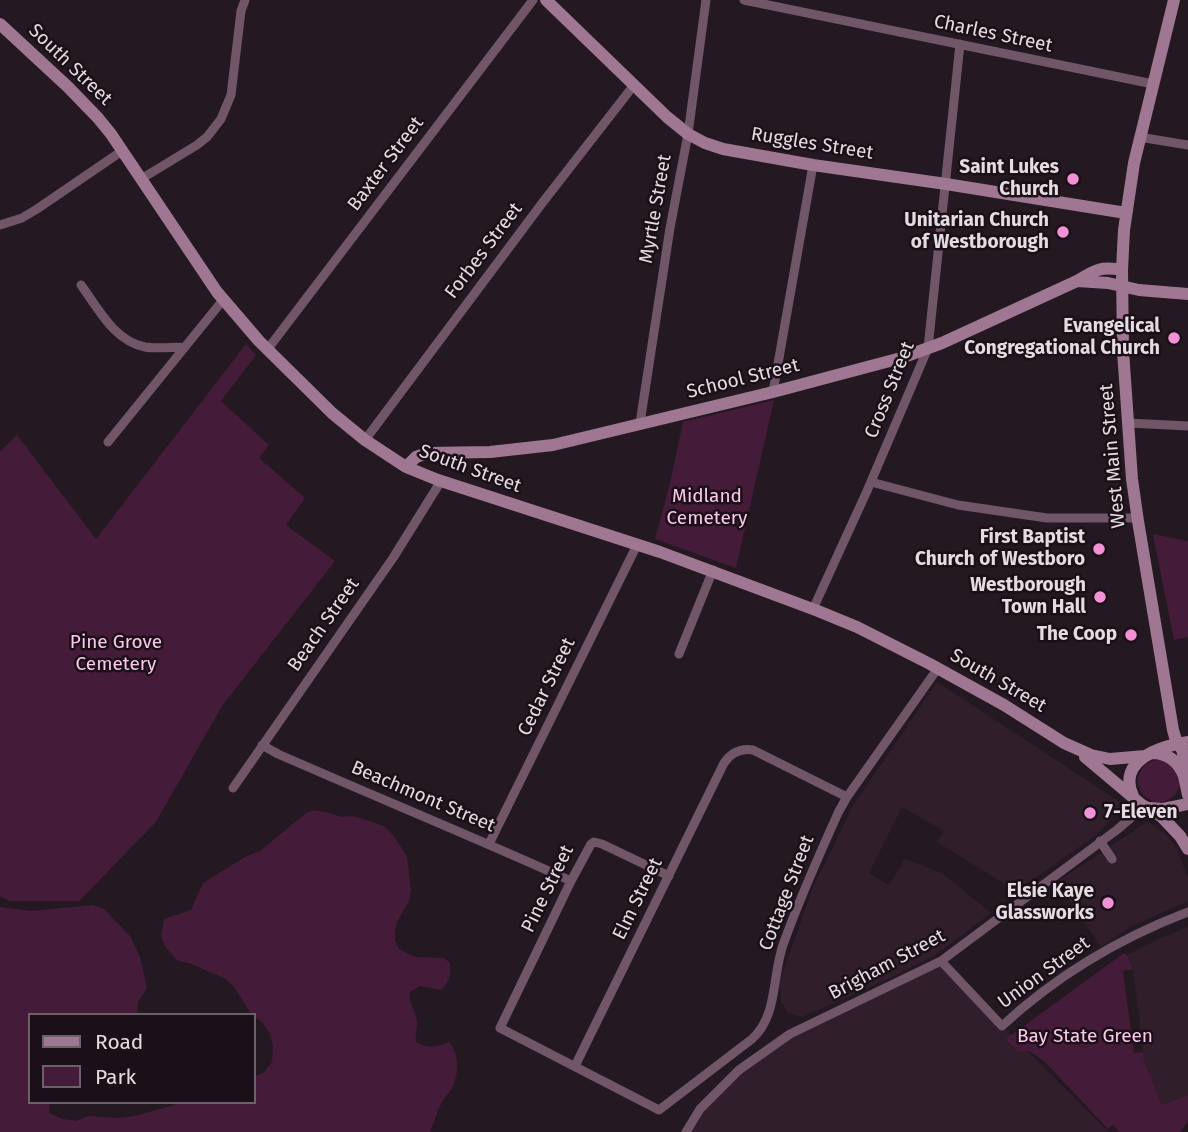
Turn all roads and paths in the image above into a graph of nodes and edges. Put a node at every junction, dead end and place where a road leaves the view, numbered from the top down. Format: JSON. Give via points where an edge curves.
{"nodes":[{"id":1,"x":245,"y":0,"type":"edge"},
{"id":2,"x":533,"y":0,"type":"edge"},
{"id":3,"x":546,"y":0,"type":"edge"},
{"id":4,"x":706,"y":0,"type":"edge"},
{"id":5,"x":744,"y":0,"type":"edge"},
{"id":6,"x":1174,"y":0,"type":"edge"},
{"id":7,"x":0,"y":24,"type":"edge"},
{"id":8,"x":960,"y":44,"type":"junction"},
{"id":9,"x":1153,"y":84,"type":"junction"},
{"id":10,"x":634,"y":85,"type":"junction"},
{"id":11,"x":688,"y":134,"type":"junction"},
{"id":12,"x":1139,"y":137,"type":"junction"},
{"id":13,"x":1188,"y":145,"type":"edge"},
{"id":14,"x":122,"y":151,"type":"junction"},
{"id":15,"x":813,"y":165,"type":"junction"},
{"id":16,"x":141,"y":179,"type":"junction"},
{"id":17,"x":946,"y":184,"type":"junction"},
{"id":18,"x":1126,"y":213,"type":"junction"},
{"id":19,"x":0,"y":225,"type":"edge"},
{"id":20,"x":1122,"y":270,"type":"junction"},
{"id":21,"x":1077,"y":281,"type":"junction"},
{"id":22,"x":81,"y":285,"type":"dead end"},
{"id":23,"x":1123,"y":286,"type":"junction"},
{"id":24,"x":1188,"y":294,"type":"edge"},
{"id":25,"x":223,"y":300,"type":"junction"},
{"id":26,"x":185,"y":347,"type":"junction"},
{"id":27,"x":928,"y":348,"type":"junction"},
{"id":28,"x":267,"y":350,"type":"junction"},
{"id":29,"x":773,"y":392,"type":"junction"},
{"id":30,"x":640,"y":423,"type":"junction"},
{"id":31,"x":1128,"y":423,"type":"junction"},
{"id":32,"x":1188,"y":426,"type":"edge"},
{"id":33,"x":365,"y":440,"type":"junction"},
{"id":34,"x":108,"y":442,"type":"dead end"},
{"id":35,"x":406,"y":467,"type":"junction"},
{"id":36,"x":441,"y":481,"type":"junction"},
{"id":37,"x":871,"y":482,"type":"junction"},
{"id":38,"x":1137,"y":518,"type":"junction"},
{"id":39,"x":637,"y":545,"type":"junction"},
{"id":40,"x":713,"y":570,"type":"junction"},
{"id":41,"x":813,"y":609,"type":"junction"},
{"id":42,"x":678,"y":654,"type":"dead end"},
{"id":43,"x":939,"y":668,"type":"junction"},
{"id":44,"x":1182,"y":740,"type":"edge"},
{"id":45,"x":262,"y":745,"type":"junction"},
{"id":46,"x":1074,"y":748,"type":"junction"},
{"id":47,"x":1148,"y":754,"type":"junction"},
{"id":48,"x":1185,"y":778,"type":"junction"},
{"id":49,"x":233,"y":788,"type":"dead end"},
{"id":50,"x":1188,"y":795,"type":"edge"},
{"id":51,"x":847,"y":797,"type":"junction"},
{"id":52,"x":1141,"y":803,"type":"junction"},
{"id":53,"x":1188,"y":804,"type":"edge"},
{"id":54,"x":1170,"y":806,"type":"junction"},
{"id":55,"x":1100,"y":841,"type":"junction"},
{"id":56,"x":489,"y":844,"type":"junction"},
{"id":57,"x":1188,"y":849,"type":"edge"},
{"id":58,"x":1112,"y":859,"type":"dead end"},
{"id":59,"x":669,"y":876,"type":"junction"},
{"id":60,"x":571,"y":881,"type":"junction"},
{"id":61,"x":1188,"y":912,"type":"edge"},
{"id":62,"x":941,"y":961,"type":"junction"},
{"id":63,"x":575,"y":1066,"type":"junction"},
{"id":64,"x":685,"y":1132,"type":"edge"}],
"edges":[{"from":1,"to":16,"type":"street","via":[[231,95],[221,119],[197,145]]},
{"from":2,"to":28,"type":"street","name":"Baxter Street"},
{"from":3,"to":10,"type":"main road","name":"Ruggles Street"},
{"from":4,"to":11,"type":"street","name":"Myrtle Street"},
{"from":5,"to":8,"type":"street","name":"Charles Street"},
{"from":6,"to":9,"type":"main road","name":"West Main Street"},
{"from":7,"to":14,"type":"main road","name":"South Street","via":[[83,102]]},
{"from":8,"to":9,"type":"street","name":"Charles Street"},
{"from":8,"to":17,"type":"street","name":"Cross Street"},
{"from":9,"to":12,"type":"main road","name":"West Main Street"},
{"from":10,"to":11,"type":"main road","name":"Ruggles Street"},
{"from":10,"to":33,"type":"street","name":"Forbes Street"},
{"from":11,"to":15,"type":"main road","name":"Ruggles Street","via":[[723,149]]},
{"from":11,"to":30,"type":"street","name":"Myrtle Street"},
{"from":12,"to":13,"type":"street"},
{"from":12,"to":18,"type":"main road","name":"West Main Street"},
{"from":14,"to":16,"type":"main road","name":"South Street"},
{"from":14,"to":19,"type":"street","via":[[37,209]]},
{"from":15,"to":17,"type":"main road","name":"Ruggles Street"},
{"from":15,"to":29,"type":"street"},
{"from":16,"to":25,"type":"main road","name":"South Street"},
{"from":17,"to":18,"type":"main road","name":"Ruggles Street"},
{"from":17,"to":27,"type":"street","name":"Cross Street"},
{"from":18,"to":20,"type":"main road","name":"West Main Street"},
{"from":20,"to":21,"type":"main road","name":"School Street","via":[[1108,267]]},
{"from":20,"to":23,"type":"main road","name":"West Main Street"},
{"from":21,"to":23,"type":"main road","name":"School Street"},
{"from":21,"to":27,"type":"main road","name":"School Street"},
{"from":22,"to":26,"type":"street","via":[[108,322],[130,342],[145,347]]},
{"from":23,"to":24,"type":"main road","name":"School Street"},
{"from":23,"to":31,"type":"main road","name":"West Main Street"},
{"from":25,"to":26,"type":"street"},
{"from":25,"to":28,"type":"main road","name":"South Street"},
{"from":26,"to":34,"type":"street"},
{"from":27,"to":29,"type":"main road","name":"School Street"},
{"from":27,"to":37,"type":"street","name":"Cross Street"},
{"from":28,"to":33,"type":"main road","name":"South Street"},
{"from":29,"to":30,"type":"main road","name":"School Street"},
{"from":30,"to":35,"type":"main road","name":"School Street","via":[[532,448],[427,453]]},
{"from":31,"to":32,"type":"street"},
{"from":31,"to":38,"type":"main road","name":"West Main Street"},
{"from":33,"to":35,"type":"main road","name":"South Street"},
{"from":35,"to":36,"type":"main road","name":"South Street"},
{"from":36,"to":39,"type":"main road","name":"South Street"},
{"from":36,"to":45,"type":"street","name":"Beach Street"},
{"from":37,"to":38,"type":"street","via":[[958,505],[1047,518]]},
{"from":37,"to":41,"type":"street","name":"Cross Street"},
{"from":38,"to":44,"type":"main road","name":"West Main Street"},
{"from":39,"to":40,"type":"main road","name":"South Street"},
{"from":39,"to":56,"type":"street","name":"Cedar Street"},
{"from":40,"to":41,"type":"main road","name":"South Street"},
{"from":40,"to":42,"type":"street"},
{"from":41,"to":43,"type":"main road","name":"South Street"},
{"from":43,"to":46,"type":"main road","name":"South Street"},
{"from":43,"to":51,"type":"street","name":"Cottage Street"},
{"from":44,"to":47,"type":"main road","name":"South Street"},
{"from":44,"to":48,"type":"main road","name":"West Main Street"},
{"from":45,"to":49,"type":"street","name":"Beach Street"},
{"from":45,"to":56,"type":"street","name":"Beachmont Street"},
{"from":46,"to":47,"type":"main road","name":"South Street","via":[[1103,759]]},
{"from":46,"to":52,"type":"main road","name":"South Street"},
{"from":47,"to":48,"type":"main road","via":[[1173,759]]},
{"from":47,"to":52,"type":"main road","via":[[1130,778]]},
{"from":48,"to":50,"type":"main road","name":"West Main Street"},
{"from":48,"to":54,"type":"main road","via":[[1181,797]]},
{"from":51,"to":59,"type":"street","name":"Elm Street","via":[[758,752],[736,751],[724,764]]},
{"from":51,"to":63,"type":"street","name":"Cottage Street","via":[[784,942],[769,1016],[752,1039],[659,1110]]},
{"from":52,"to":54,"type":"main road","via":[[1163,809]]},
{"from":52,"to":55,"type":"street","name":"Brigham Street","via":[[1134,815]]},
{"from":52,"to":57,"type":"main road","name":"South Street","via":[[1161,817]]},
{"from":53,"to":54,"type":"main road"},
{"from":55,"to":58,"type":"street"},
{"from":55,"to":62,"type":"street","name":"Brigham Street"},
{"from":56,"to":60,"type":"street","name":"Beachmont Street"},
{"from":59,"to":60,"type":"street","name":"Pine Street","via":[[594,842]]},
{"from":59,"to":63,"type":"street","name":"Elm Street"},
{"from":60,"to":63,"type":"street","name":"Pine Street","via":[[500,1028]]},
{"from":61,"to":62,"type":"street","name":"Union Street","via":[[1087,962],[1002,1026]]},
{"from":62,"to":64,"type":"street","name":"Brigham Street","via":[[790,1034],[739,1070],[700,1109]]}]}
